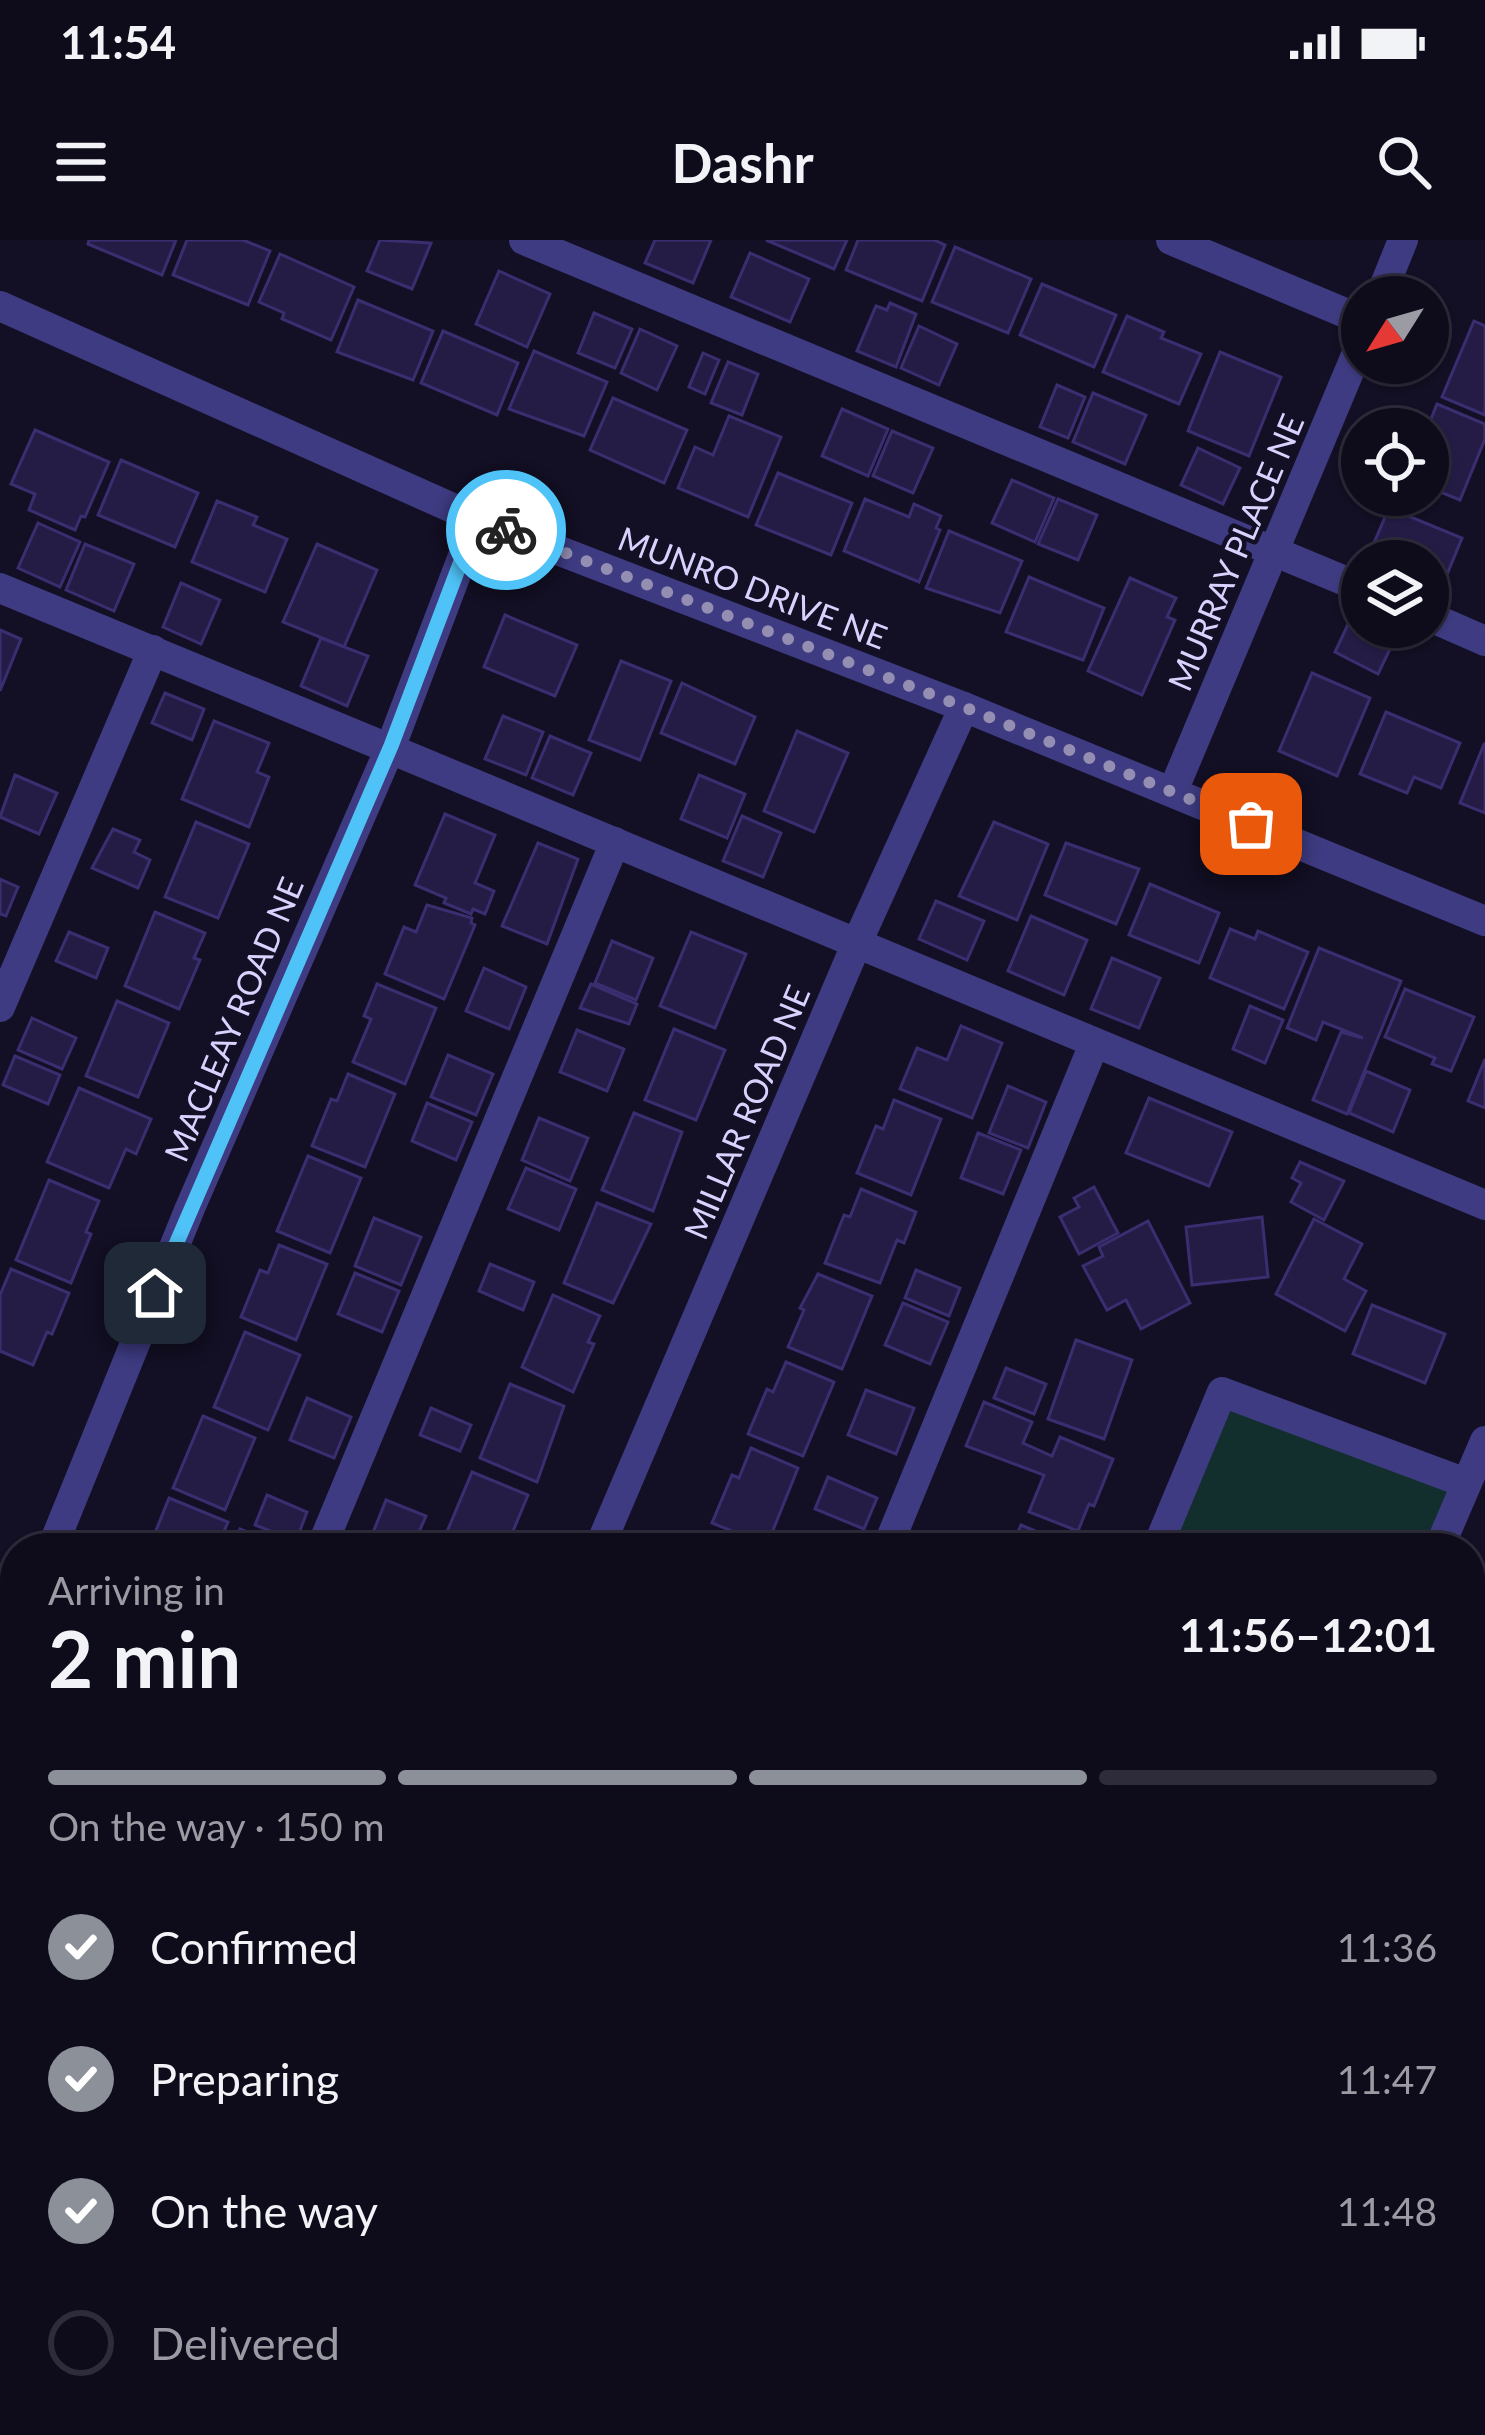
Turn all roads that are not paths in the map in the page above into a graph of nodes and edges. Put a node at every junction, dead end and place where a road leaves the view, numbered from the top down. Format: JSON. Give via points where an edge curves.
{"nodes":[{"id":1,"x":524,"y":240,"type":"edge"},
{"id":2,"x":1171,"y":240,"type":"edge"},
{"id":3,"x":1402,"y":240,"type":"edge"},
{"id":4,"x":1388,"y":276,"type":"edge"},
{"id":5,"x":1341,"y":311,"type":"edge"},
{"id":6,"x":3,"y":318,"type":"edge"},
{"id":7,"x":1344,"y":384,"type":"edge"},
{"id":8,"x":477,"y":519,"type":"junction"},
{"id":9,"x":1276,"y":551,"type":"junction"},
{"id":10,"x":1341,"y":579,"type":"edge"},
{"id":11,"x":0,"y":588,"type":"edge"},
{"id":12,"x":1449,"y":625,"type":"edge"},
{"id":13,"x":1485,"y":641,"type":"edge"},
{"id":14,"x":153,"y":650,"type":"junction"},
{"id":15,"x":964,"y":707,"type":"junction"},
{"id":16,"x":391,"y":746,"type":"junction"},
{"id":17,"x":1173,"y":791,"type":"junction"},
{"id":18,"x":616,"y":842,"type":"junction"},
{"id":19,"x":1485,"y":921,"type":"edge"},
{"id":20,"x":856,"y":945,"type":"junction"},
{"id":21,"x":0,"y":1006,"type":"edge"},
{"id":22,"x":1094,"y":1044,"type":"junction"},
{"id":23,"x":1485,"y":1205,"type":"edge"},
{"id":24,"x":1485,"y":1441,"type":"edge"},
{"id":25,"x":1466,"y":1484,"type":"junction"},
{"id":26,"x":58,"y":1533,"type":"edge"},
{"id":27,"x":328,"y":1533,"type":"edge"},
{"id":28,"x":605,"y":1533,"type":"edge"},
{"id":29,"x":893,"y":1533,"type":"edge"},
{"id":30,"x":1163,"y":1533,"type":"edge"},
{"id":31,"x":1445,"y":1533,"type":"edge"}],
"edges":[{"from":1,"to":9,"type":"street"},
{"from":2,"to":5,"type":"street"},
{"from":3,"to":4,"type":"street"},
{"from":6,"to":8,"type":"street","name":"MUNRO DRIVE NE"},
{"from":7,"to":9,"type":"street","name":"MURRAY PLACE NE"},
{"from":8,"to":15,"type":"street","name":"MUNRO DRIVE NE"},
{"from":8,"to":16,"type":"street","name":"MACLEAY ROAD NE"},
{"from":9,"to":10,"type":"street"},
{"from":9,"to":17,"type":"street","name":"MURRAY PLACE NE"},
{"from":11,"to":14,"type":"street"},
{"from":12,"to":13,"type":"street"},
{"from":14,"to":16,"type":"street"},
{"from":14,"to":21,"type":"street"},
{"from":15,"to":17,"type":"street","name":"MUNRO DRIVE NE"},
{"from":15,"to":20,"type":"street","name":"MILLAR ROAD NE"},
{"from":16,"to":18,"type":"street"},
{"from":16,"to":26,"type":"street","name":"MACLEAY ROAD NE"},
{"from":17,"to":19,"type":"street","name":"MUNRO DRIVE NE"},
{"from":18,"to":20,"type":"street"},
{"from":18,"to":27,"type":"street"},
{"from":20,"to":22,"type":"street"},
{"from":20,"to":28,"type":"street","name":"MILLAR ROAD NE"},
{"from":22,"to":23,"type":"street"},
{"from":22,"to":29,"type":"street"},
{"from":24,"to":25,"type":"street"},
{"from":25,"to":30,"type":"street","via":[[1222,1391]]},
{"from":25,"to":31,"type":"street"}]}
